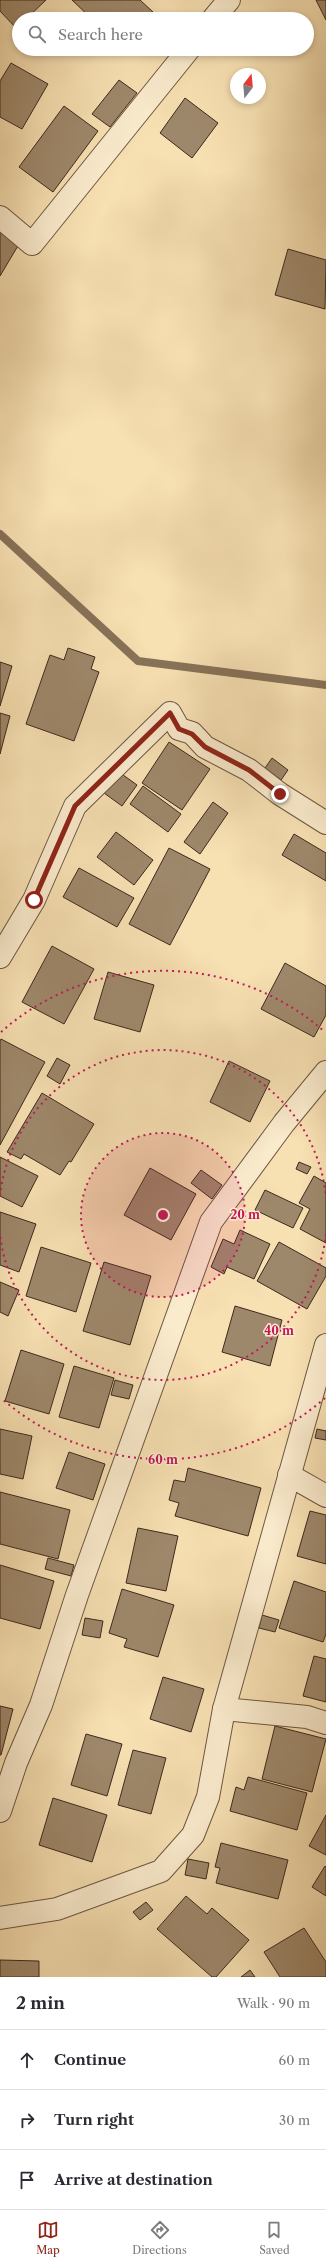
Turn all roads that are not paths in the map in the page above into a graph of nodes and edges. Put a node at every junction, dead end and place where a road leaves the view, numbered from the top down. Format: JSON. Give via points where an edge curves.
{"nodes":[{"id":1,"x":229,"y":0,"type":"edge"},
{"id":2,"x":219,"y":12,"type":"edge"},
{"id":3,"x":183,"y":56,"type":"edge"},
{"id":4,"x":0,"y":217,"type":"edge"},
{"id":5,"x":326,"y":823,"type":"edge"},
{"id":6,"x":0,"y":957,"type":"edge"},
{"id":7,"x":326,"y":1072,"type":"edge"},
{"id":8,"x":326,"y":1345,"type":"edge"},
{"id":9,"x":289,"y":1475,"type":"junction"},
{"id":10,"x":326,"y":1496,"type":"edge"},
{"id":11,"x":224,"y":1709,"type":"junction"},
{"id":12,"x":326,"y":1723,"type":"edge"},
{"id":13,"x":0,"y":1811,"type":"edge"},
{"id":14,"x":0,"y":1918,"type":"edge"}],
"edges":[{"from":1,"to":2,"type":"street"},
{"from":3,"to":4,"type":"street","via":[[32,244]]},
{"from":5,"to":6,"type":"street","via":[[280,794],[249,770],[205,747],[192,734],[179,729],[170,713],[75,806],[34,900]]},
{"from":7,"to":13,"type":"street","via":[[284,1123],[211,1222],[77,1595],[41,1705],[16,1763]]},
{"from":8,"to":9,"type":"street"},
{"from":9,"to":10,"type":"street"},
{"from":9,"to":11,"type":"street"},
{"from":11,"to":12,"type":"street","via":[[307,1717]]},
{"from":11,"to":14,"type":"street","via":[[208,1797],[194,1835],[161,1871],[57,1909]]}]}
